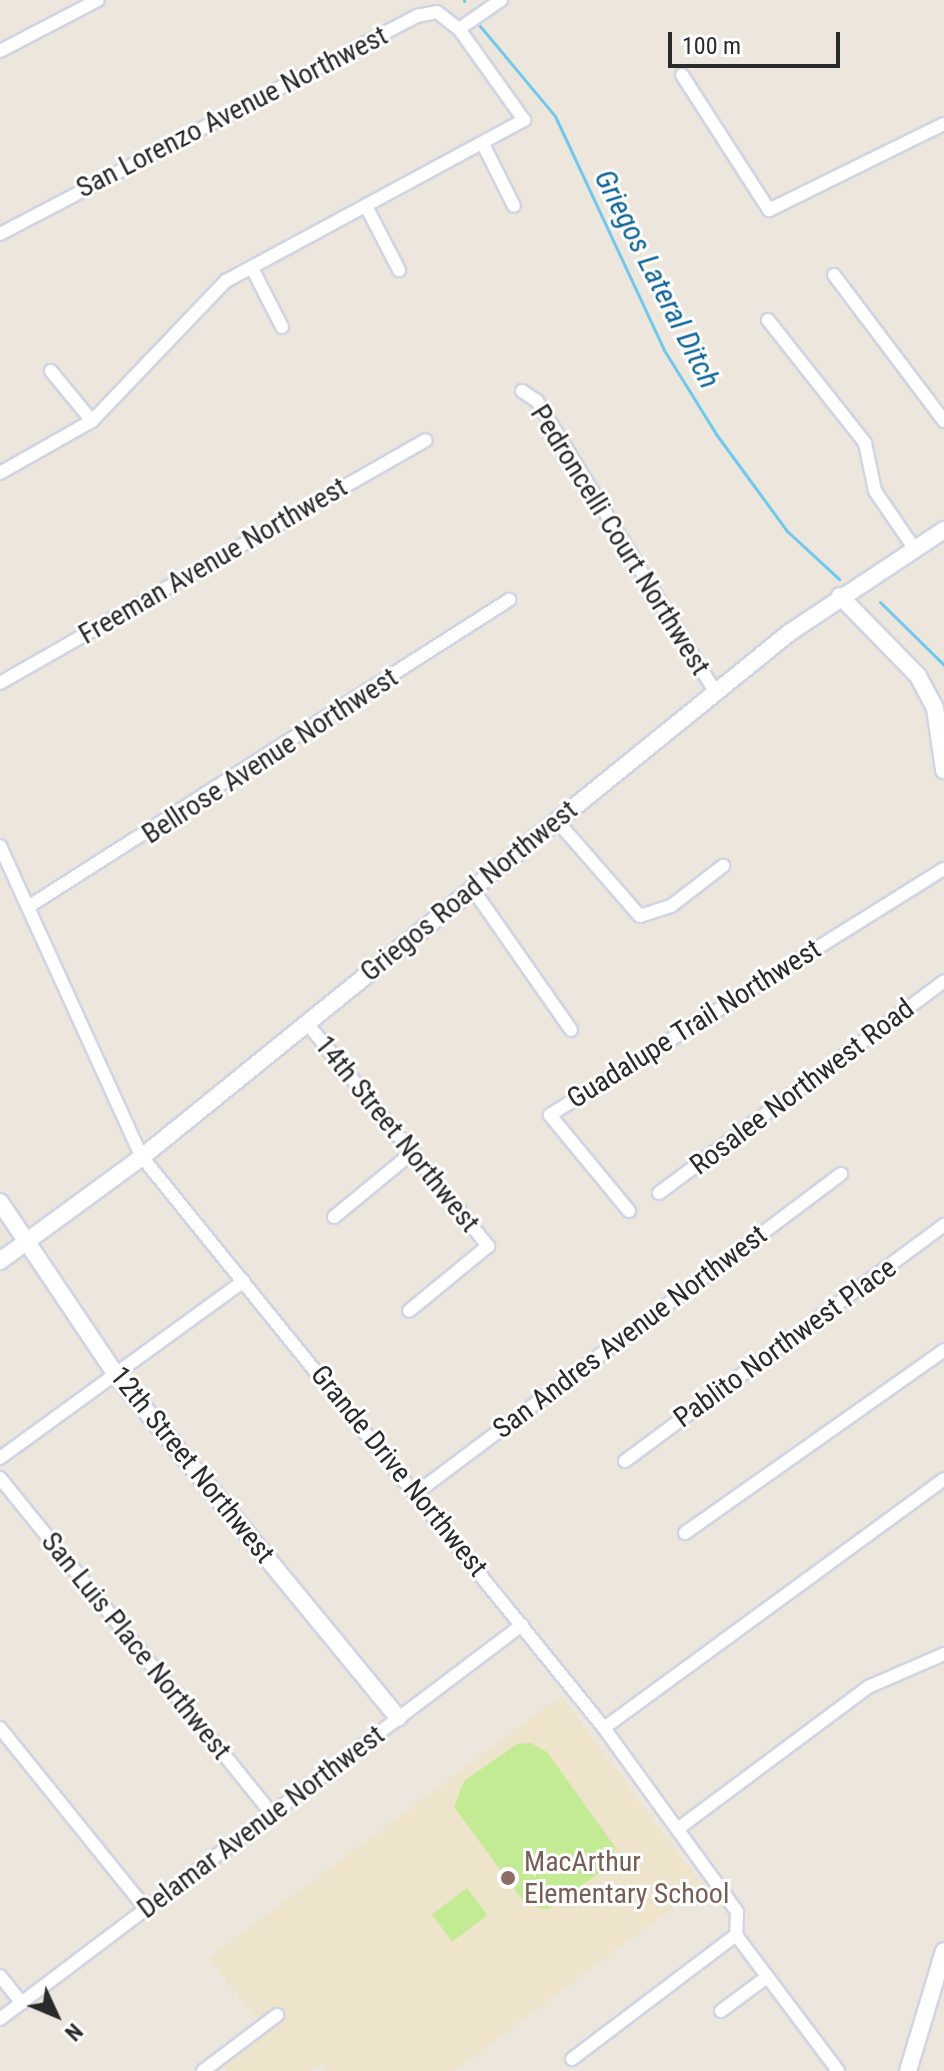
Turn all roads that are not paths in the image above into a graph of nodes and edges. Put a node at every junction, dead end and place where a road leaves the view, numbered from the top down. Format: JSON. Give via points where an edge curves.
{"nodes":[{"id":1,"x":98,"y":0,"type":"edge"},
{"id":2,"x":501,"y":0,"type":"edge"},
{"id":3,"x":459,"y":29,"type":"junction"},
{"id":4,"x":0,"y":51,"type":"edge"},
{"id":5,"x":682,"y":75,"type":"dead end"},
{"id":6,"x":944,"y":124,"type":"edge"},
{"id":7,"x":483,"y":144,"type":"junction"},
{"id":8,"x":514,"y":206,"type":"dead end"},
{"id":9,"x":367,"y":208,"type":"junction"},
{"id":10,"x":0,"y":234,"type":"edge"},
{"id":11,"x":253,"y":270,"type":"junction"},
{"id":12,"x":399,"y":270,"type":"dead end"},
{"id":13,"x":834,"y":275,"type":"dead end"},
{"id":14,"x":768,"y":320,"type":"dead end"},
{"id":15,"x":282,"y":327,"type":"dead end"},
{"id":16,"x":51,"y":371,"type":"dead end"},
{"id":17,"x":522,"y":391,"type":"dead end"},
{"id":18,"x":92,"y":421,"type":"junction"},
{"id":19,"x":944,"y":421,"type":"edge"},
{"id":20,"x":426,"y":440,"type":"dead end"},
{"id":21,"x":0,"y":473,"type":"edge"},
{"id":22,"x":944,"y":530,"type":"edge"},
{"id":23,"x":914,"y":548,"type":"junction"},
{"id":24,"x":840,"y":596,"type":"junction"},
{"id":25,"x":509,"y":600,"type":"dead end"},
{"id":26,"x":0,"y":683,"type":"edge"},
{"id":27,"x":715,"y":691,"type":"junction"},
{"id":28,"x":944,"y":770,"type":"edge"},
{"id":29,"x":557,"y":821,"type":"junction"},
{"id":30,"x":0,"y":846,"type":"edge"},
{"id":31,"x":723,"y":866,"type":"dead end"},
{"id":32,"x":944,"y":869,"type":"edge"},
{"id":33,"x":472,"y":888,"type":"junction"},
{"id":34,"x":28,"y":907,"type":"junction"},
{"id":35,"x":944,"y":981,"type":"edge"},
{"id":36,"x":306,"y":1022,"type":"junction"},
{"id":37,"x":571,"y":1030,"type":"dead end"},
{"id":38,"x":412,"y":1153,"type":"junction"},
{"id":39,"x":142,"y":1157,"type":"junction"},
{"id":40,"x":841,"y":1174,"type":"dead end"},
{"id":41,"x":659,"y":1193,"type":"dead end"},
{"id":42,"x":0,"y":1202,"type":"edge"},
{"id":43,"x":629,"y":1211,"type":"dead end"},
{"id":44,"x":334,"y":1217,"type":"dead end"},
{"id":45,"x":944,"y":1225,"type":"edge"},
{"id":46,"x":26,"y":1243,"type":"junction"},
{"id":47,"x":0,"y":1261,"type":"edge"},
{"id":48,"x":244,"y":1281,"type":"junction"},
{"id":49,"x":409,"y":1311,"type":"dead end"},
{"id":50,"x":944,"y":1350,"type":"edge"},
{"id":51,"x":115,"y":1373,"type":"junction"},
{"id":52,"x":0,"y":1458,"type":"edge"},
{"id":53,"x":625,"y":1461,"type":"dead end"},
{"id":54,"x":0,"y":1478,"type":"edge"},
{"id":55,"x":944,"y":1479,"type":"edge"},
{"id":56,"x":419,"y":1491,"type":"junction"},
{"id":57,"x":685,"y":1533,"type":"dead end"},
{"id":58,"x":522,"y":1625,"type":"junction"},
{"id":59,"x":944,"y":1654,"type":"edge"},
{"id":60,"x":398,"y":1718,"type":"junction"},
{"id":61,"x":0,"y":1728,"type":"edge"},
{"id":62,"x":604,"y":1728,"type":"junction"},
{"id":63,"x":272,"y":1814,"type":"junction"},
{"id":64,"x":679,"y":1828,"type":"junction"},
{"id":65,"x":146,"y":1909,"type":"junction"},
{"id":66,"x":736,"y":1935,"type":"junction"},
{"id":67,"x":944,"y":1951,"type":"edge"},
{"id":68,"x":0,"y":1976,"type":"edge"},
{"id":69,"x":767,"y":1977,"type":"junction"},
{"id":70,"x":22,"y":2003,"type":"junction"},
{"id":71,"x":721,"y":2011,"type":"dead end"},
{"id":72,"x":277,"y":2015,"type":"dead end"},
{"id":73,"x":0,"y":2019,"type":"edge"},
{"id":74,"x":572,"y":2059,"type":"dead end"},
{"id":75,"x":212,"y":2068,"type":"edge"},
{"id":76,"x":838,"y":2071,"type":"edge"},
{"id":77,"x":908,"y":2071,"type":"edge"}],
"edges":[{"from":1,"to":4,"type":"street"},
{"from":2,"to":3,"type":"street"},
{"from":3,"to":7,"type":"street","via":[[524,120]]},
{"from":3,"to":10,"type":"street","name":"San Lorenzo Avenue Northwest","via":[[437,12],[417,16]]},
{"from":5,"to":6,"type":"street","via":[[769,210]]},
{"from":7,"to":8,"type":"street"},
{"from":7,"to":9,"type":"street"},
{"from":9,"to":11,"type":"street"},
{"from":9,"to":12,"type":"street"},
{"from":11,"to":15,"type":"street"},
{"from":11,"to":18,"type":"street","via":[[226,281]]},
{"from":13,"to":19,"type":"street"},
{"from":14,"to":23,"type":"street","via":[[865,443],[875,491]]},
{"from":16,"to":18,"type":"street"},
{"from":17,"to":27,"type":"street","name":"Pedroncelli Court Northwest","via":[[537,401]]},
{"from":18,"to":21,"type":"street"},
{"from":20,"to":26,"type":"street","name":"Freeman Avenue Northwest"},
{"from":22,"to":23,"type":"main road","name":"Griegos Road Northwest"},
{"from":23,"to":24,"type":"main road","name":"Griegos Road Northwest"},
{"from":24,"to":27,"type":"main road","name":"Griegos Road Northwest"},
{"from":24,"to":28,"type":"main road","via":[[918,676],[935,708]]},
{"from":25,"to":34,"type":"street","name":"Bellrose Avenue Northwest"},
{"from":27,"to":29,"type":"main road","name":"Griegos Road Northwest"},
{"from":29,"to":31,"type":"street","via":[[640,916],[671,906]]},
{"from":29,"to":33,"type":"main road","name":"Griegos Road Northwest"},
{"from":30,"to":34,"type":"street","name":"Grande Drive Northwest"},
{"from":32,"to":43,"type":"street","name":"Guadalupe Trail Northwest","via":[[550,1115]]},
{"from":33,"to":36,"type":"main road","name":"Griegos Road Northwest"},
{"from":33,"to":37,"type":"street"},
{"from":34,"to":39,"type":"street","name":"Grande Drive Northwest"},
{"from":35,"to":41,"type":"street","name":"Rosalee Northwest Road"},
{"from":36,"to":38,"type":"street","name":"14th Street Northwest"},
{"from":36,"to":39,"type":"main road","name":"Griegos Road Northwest"},
{"from":38,"to":44,"type":"street"},
{"from":38,"to":49,"type":"street","name":"14th Street Northwest","via":[[488,1246]]},
{"from":39,"to":46,"type":"main road","name":"Griegos Road Northwest"},
{"from":39,"to":48,"type":"street","name":"Grande Drive Northwest"},
{"from":40,"to":56,"type":"street","name":"San Andres Avenue Northwest"},
{"from":42,"to":46,"type":"main road","name":"12th Street Northwest"},
{"from":45,"to":53,"type":"street","name":"Pablito Northwest Place"},
{"from":46,"to":47,"type":"main road","name":"Griegos Road Northwest"},
{"from":46,"to":51,"type":"main road","name":"12th Street Northwest"},
{"from":48,"to":51,"type":"street"},
{"from":48,"to":56,"type":"street","name":"Grande Drive Northwest"},
{"from":50,"to":57,"type":"street"},
{"from":51,"to":52,"type":"street"},
{"from":51,"to":60,"type":"main road","name":"12th Street Northwest"},
{"from":54,"to":63,"type":"street","name":"San Luis Place Northwest"},
{"from":55,"to":62,"type":"street"},
{"from":56,"to":58,"type":"street","name":"Grande Drive Northwest"},
{"from":58,"to":60,"type":"street","name":"Delamar Avenue Northwest"},
{"from":58,"to":62,"type":"street","name":"Grande Drive Northwest"},
{"from":59,"to":64,"type":"street","via":[[868,1687]]},
{"from":60,"to":63,"type":"street","name":"Delamar Avenue Northwest"},
{"from":61,"to":65,"type":"street"},
{"from":62,"to":64,"type":"street","name":"Grande Drive Northwest"},
{"from":63,"to":65,"type":"street","name":"Delamar Avenue Northwest"},
{"from":64,"to":66,"type":"street","name":"Grande Drive Northwest","via":[[737,1912]]},
{"from":65,"to":70,"type":"street","name":"Delamar Avenue Northwest"},
{"from":66,"to":69,"type":"street","name":"Grande Drive Northwest"},
{"from":66,"to":74,"type":"street"},
{"from":67,"to":77,"type":"main road"},
{"from":68,"to":70,"type":"street"},
{"from":69,"to":71,"type":"street"},
{"from":69,"to":76,"type":"street","name":"Grande Drive Northwest"},
{"from":70,"to":73,"type":"street","name":"Delamar Avenue Northwest"},
{"from":72,"to":75,"type":"street"}]}
